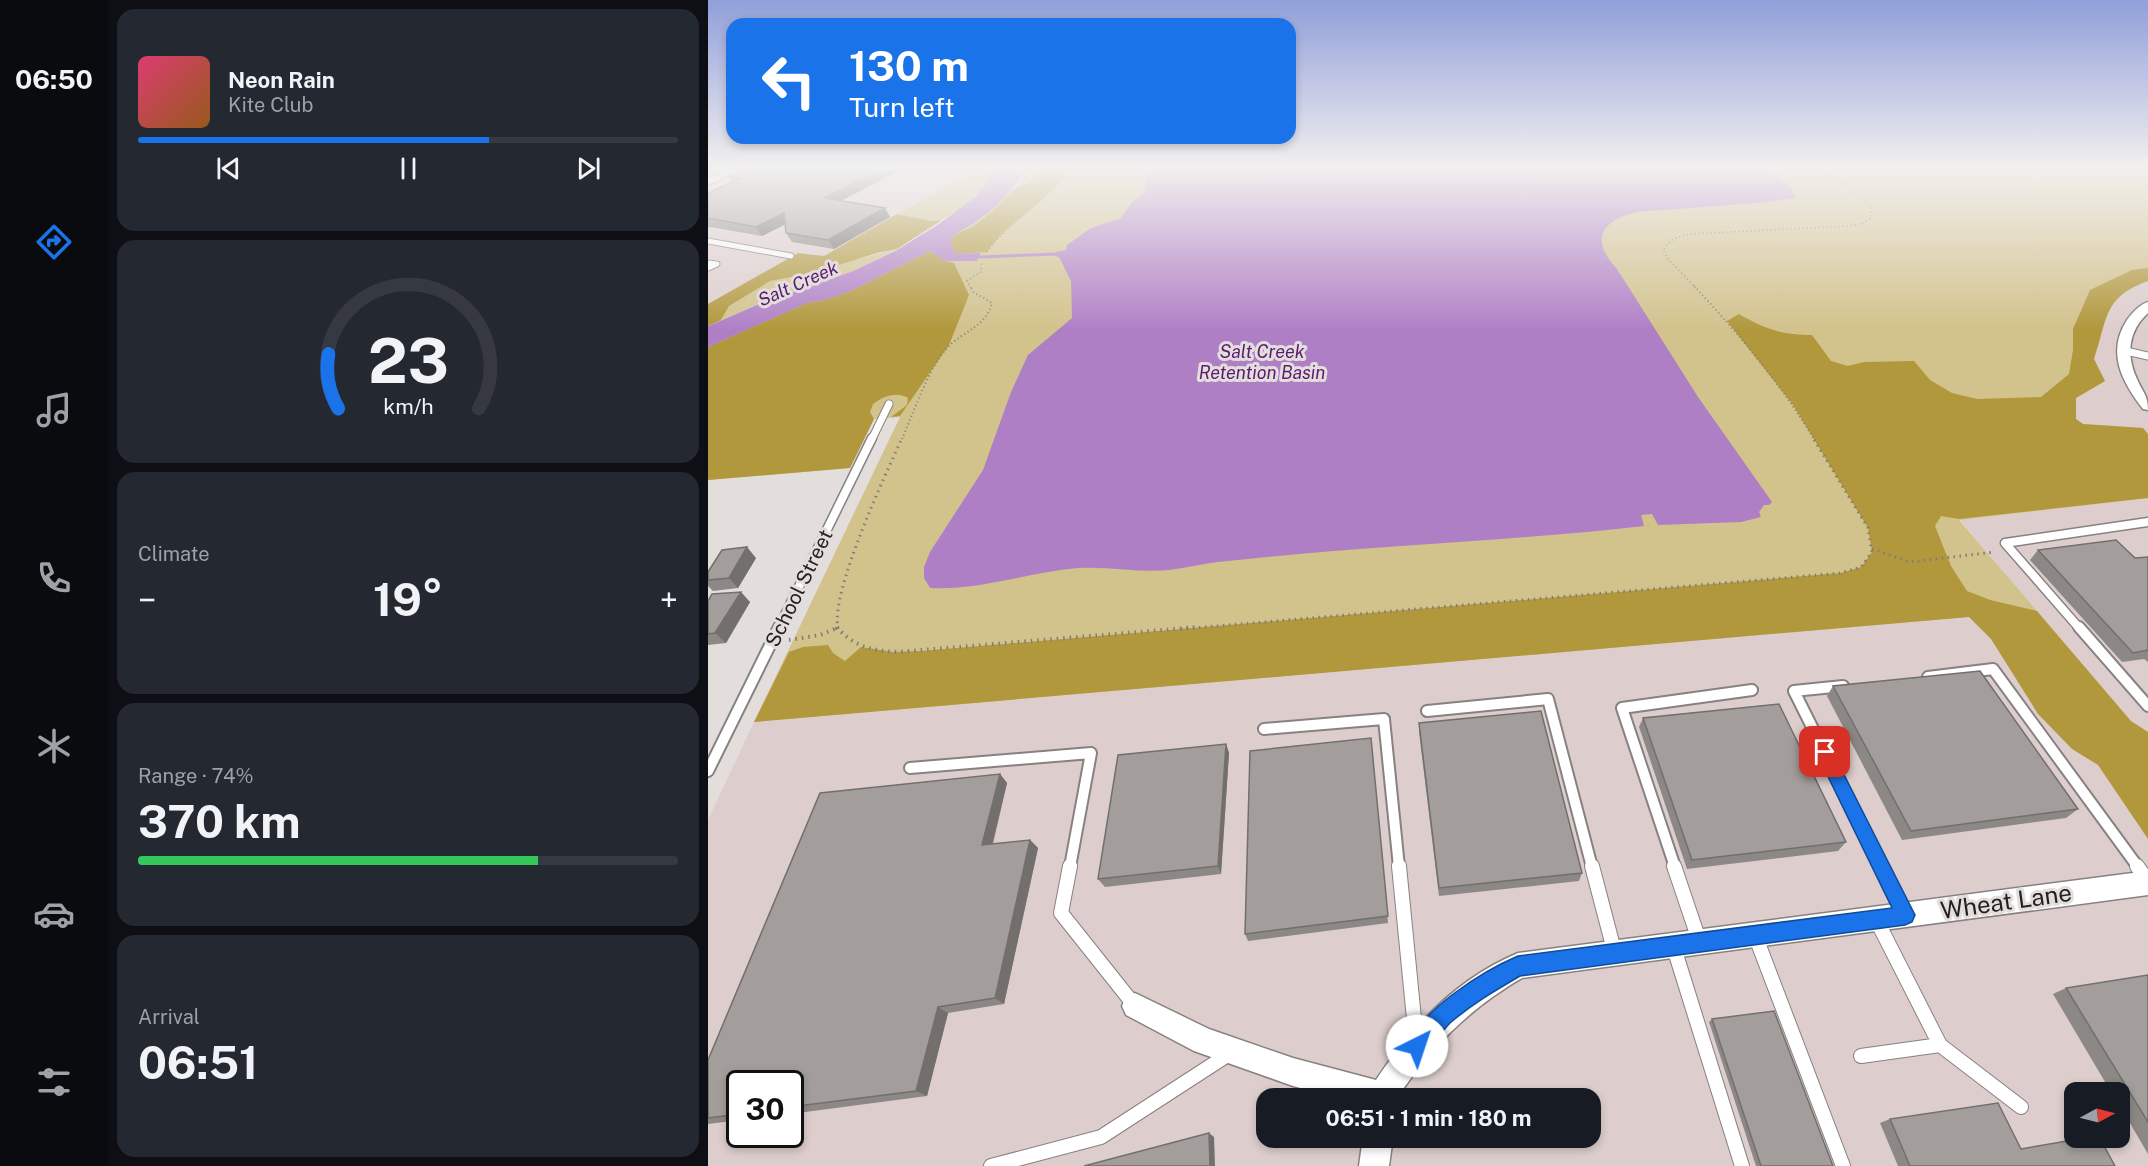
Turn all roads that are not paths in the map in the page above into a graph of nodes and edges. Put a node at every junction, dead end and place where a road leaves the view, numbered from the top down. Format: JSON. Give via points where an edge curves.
{"nodes":[{"id":1,"x":708,"y":241,"type":"edge"},
{"id":2,"x":791,"y":256,"type":"dead end"},
{"id":3,"x":708,"y":262,"type":"edge"},
{"id":4,"x":708,"y":268,"type":"edge"},
{"id":5,"x":2148,"y":306,"type":"edge"},
{"id":6,"x":2122,"y":350,"type":"junction"},
{"id":7,"x":2148,"y":356,"type":"edge"},
{"id":8,"x":889,"y":404,"type":"dead end"},
{"id":9,"x":2148,"y":406,"type":"edge"},
{"id":10,"x":2148,"y":522,"type":"edge"},
{"id":11,"x":1911,"y":678,"type":"edge"},
{"id":12,"x":1853,"y":685,"type":"edge"},
{"id":13,"x":1752,"y":690,"type":"dead end"},
{"id":14,"x":2148,"y":706,"type":"edge"},
{"id":15,"x":1427,"y":711,"type":"dead end"},
{"id":16,"x":1264,"y":729,"type":"dead end"},
{"id":17,"x":910,"y":768,"type":"dead end"},
{"id":18,"x":708,"y":771,"type":"edge"},
{"id":19,"x":2148,"y":882,"type":"edge"},
{"id":20,"x":1905,"y":915,"type":"junction"},
{"id":21,"x":1876,"y":919,"type":"junction"},
{"id":22,"x":1755,"y":935,"type":"junction"},
{"id":23,"x":1700,"y":942,"type":"junction"},
{"id":24,"x":1673,"y":946,"type":"junction"},
{"id":25,"x":1614,"y":953,"type":"junction"},
{"id":26,"x":1136,"y":1006,"type":"joint"},
{"id":27,"x":1940,"y":1045,"type":"junction"},
{"id":28,"x":1417,"y":1046,"type":"junction"},
{"id":29,"x":1233,"y":1051,"type":"junction"},
{"id":30,"x":1861,"y":1056,"type":"dead end"},
{"id":31,"x":1350,"y":1088,"type":"edge"},
{"id":32,"x":1388,"y":1088,"type":"edge"},
{"id":33,"x":2021,"y":1107,"type":"dead end"},
{"id":34,"x":1376,"y":1148,"type":"edge"},
{"id":35,"x":991,"y":1166,"type":"edge"},
{"id":36,"x":1374,"y":1166,"type":"edge"},
{"id":37,"x":1742,"y":1166,"type":"edge"},
{"id":38,"x":1843,"y":1166,"type":"edge"}],
"edges":[{"from":1,"to":2,"type":"lane"},
{"from":3,"to":4,"type":"lane","via":[[717,264]]},
{"from":5,"to":6,"type":"street","via":[[2129,325]]},
{"from":6,"to":7,"type":"lane"},
{"from":6,"to":9,"type":"street","via":[[2136,390]]},
{"from":8,"to":18,"type":"lane","name":"School Street"},
{"from":10,"to":14,"type":"lane","via":[[2005,543]]},
{"from":11,"to":19,"type":"lane","via":[[1993,669]]},
{"from":12,"to":20,"type":"lane","via":[[1794,691]]},
{"from":13,"to":23,"type":"lane","via":[[1622,708]]},
{"from":15,"to":25,"type":"lane","via":[[1548,699]]},
{"from":16,"to":28,"type":"lane","via":[[1384,719]]},
{"from":17,"to":26,"type":"lane","via":[[1091,753],[1061,913]]},
{"from":19,"to":20,"type":"street","name":"Wheat Lane"},
{"from":20,"to":21,"type":"street","name":"Wheat Lane"},
{"from":21,"to":22,"type":"street","name":"Wheat Lane"},
{"from":21,"to":27,"type":"lane"},
{"from":22,"to":23,"type":"street","name":"Wheat Lane"},
{"from":22,"to":38,"type":"lane"},
{"from":23,"to":24,"type":"street","name":"Wheat Lane"},
{"from":24,"to":25,"type":"street","name":"Wheat Lane"},
{"from":24,"to":37,"type":"lane"},
{"from":25,"to":28,"type":"street","name":"Wheat Lane","via":[[1518,966],[1481,987],[1442,1017]]},
{"from":26,"to":29,"type":"street","via":[[1204,1041]]},
{"from":27,"to":30,"type":"lane"},
{"from":27,"to":33,"type":"lane"},
{"from":28,"to":32,"type":"street","name":"Wheat Lane"},
{"from":29,"to":31,"type":"street"},
{"from":29,"to":35,"type":"lane","via":[[1101,1137]]},
{"from":34,"to":36,"type":"street"}]}
